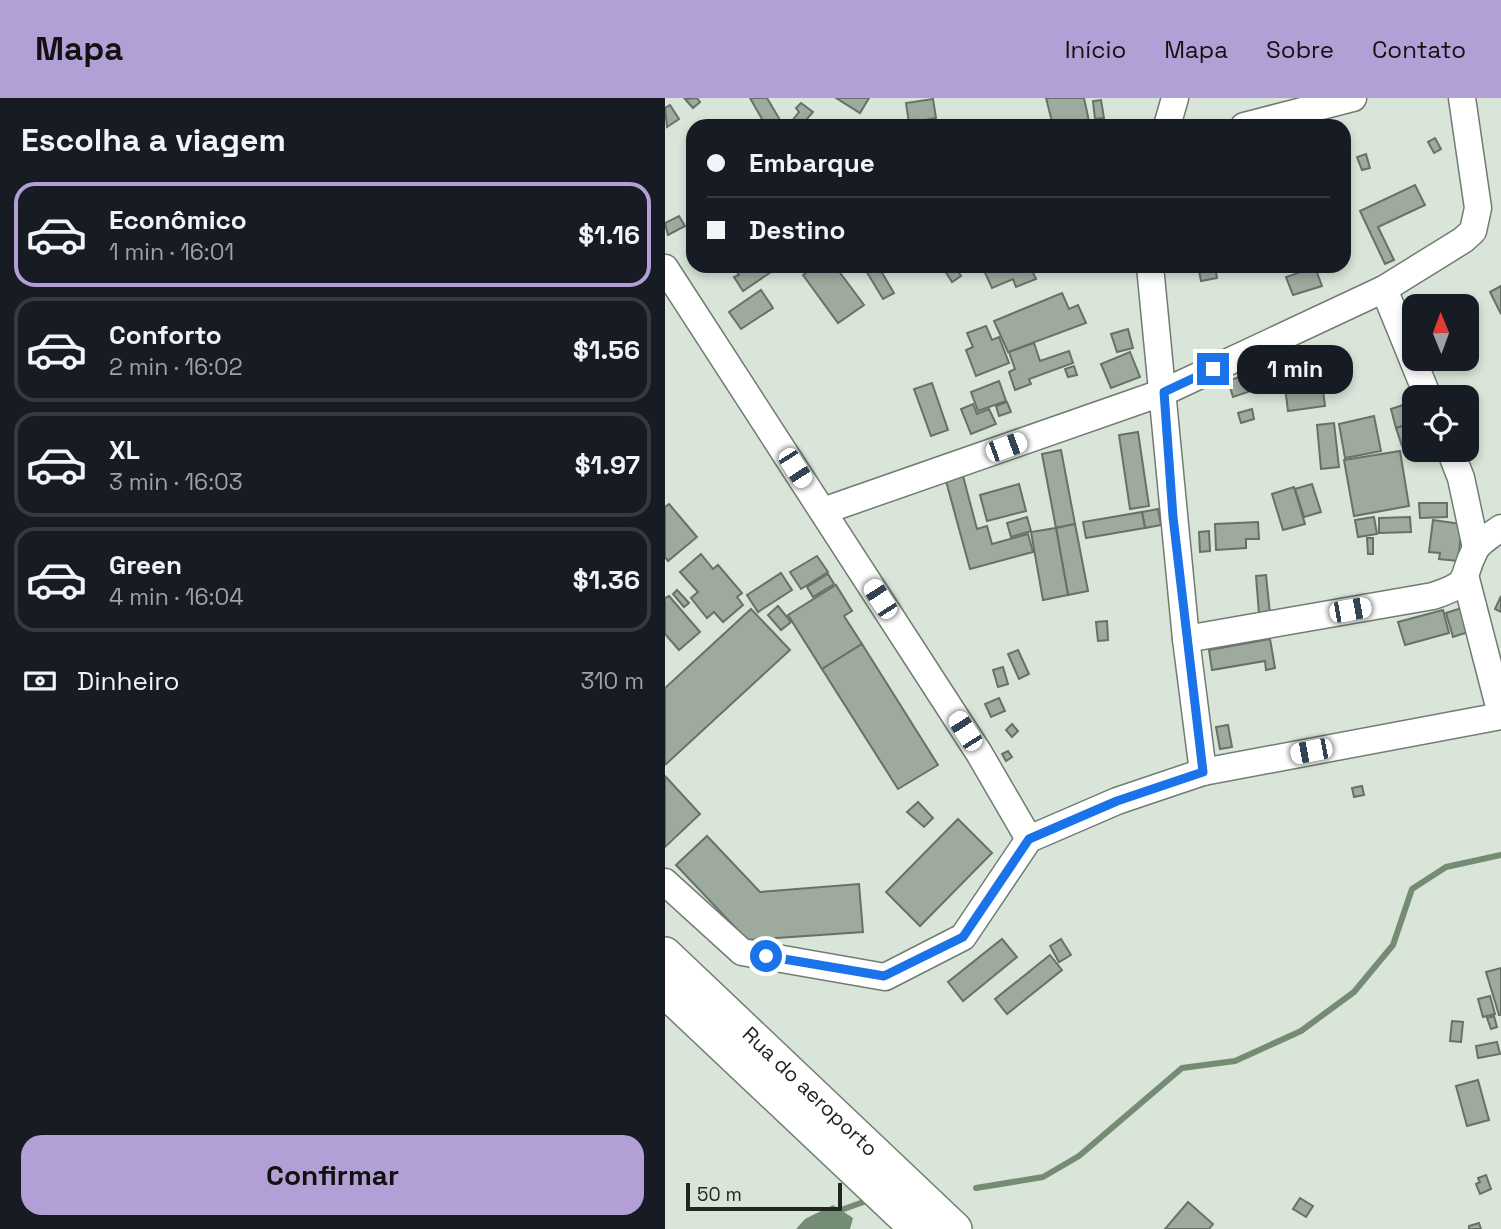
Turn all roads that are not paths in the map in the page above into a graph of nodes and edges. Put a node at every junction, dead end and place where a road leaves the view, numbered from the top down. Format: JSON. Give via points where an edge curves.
{"nodes":[{"id":1,"x":1175,"y":98,"type":"edge"},
{"id":2,"x":1353,"y":98,"type":"edge"},
{"id":3,"x":1462,"y":98,"type":"edge"},
{"id":4,"x":1169,"y":119,"type":"edge"},
{"id":5,"x":1271,"y":119,"type":"edge"},
{"id":6,"x":666,"y":270,"type":"edge"},
{"id":7,"x":1151,"y":273,"type":"edge"},
{"id":8,"x":1384,"y":289,"type":"junction"},
{"id":9,"x":1423,"y":385,"type":"edge"},
{"id":10,"x":1164,"y":392,"type":"junction"},
{"id":11,"x":1455,"y":462,"type":"edge"},
{"id":12,"x":823,"y":511,"type":"junction"},
{"id":13,"x":1501,"y":528,"type":"edge"},
{"id":14,"x":1476,"y":548,"type":"junction"},
{"id":15,"x":1466,"y":579,"type":"junction"},
{"id":16,"x":1186,"y":639,"type":"junction"},
{"id":17,"x":1501,"y":715,"type":"edge"},
{"id":18,"x":1203,"y":772,"type":"junction"},
{"id":19,"x":1029,"y":839,"type":"junction"},
{"id":20,"x":665,"y":882,"type":"edge"},
{"id":21,"x":665,"y":954,"type":"edge"},
{"id":22,"x":665,"y":991,"type":"edge"},
{"id":23,"x":917,"y":1229,"type":"edge"},
{"id":24,"x":955,"y":1229,"type":"edge"}],
"edges":[{"from":1,"to":4,"type":"street"},
{"from":2,"to":5,"type":"street"},
{"from":3,"to":8,"type":"street","via":[[1478,221],[1463,240]]},
{"from":6,"to":12,"type":"street"},
{"from":7,"to":10,"type":"street"},
{"from":8,"to":9,"type":"street"},
{"from":8,"to":10,"type":"street"},
{"from":10,"to":12,"type":"street"},
{"from":10,"to":16,"type":"street"},
{"from":11,"to":14,"type":"street"},
{"from":12,"to":19,"type":"street"},
{"from":13,"to":14,"type":"street"},
{"from":14,"to":15,"type":"street"},
{"from":15,"to":16,"type":"street","via":[[1433,596]]},
{"from":15,"to":17,"type":"street"},
{"from":16,"to":18,"type":"street"},
{"from":17,"to":18,"type":"street"},
{"from":18,"to":19,"type":"street","via":[[1117,801]]},
{"from":19,"to":20,"type":"street","via":[[963,937],[884,976],[742,952]]},
{"from":21,"to":24,"type":"main road","name":"Rua do aeroporto"},
{"from":22,"to":23,"type":"main road","name":"Rua do aeroporto"}]}
